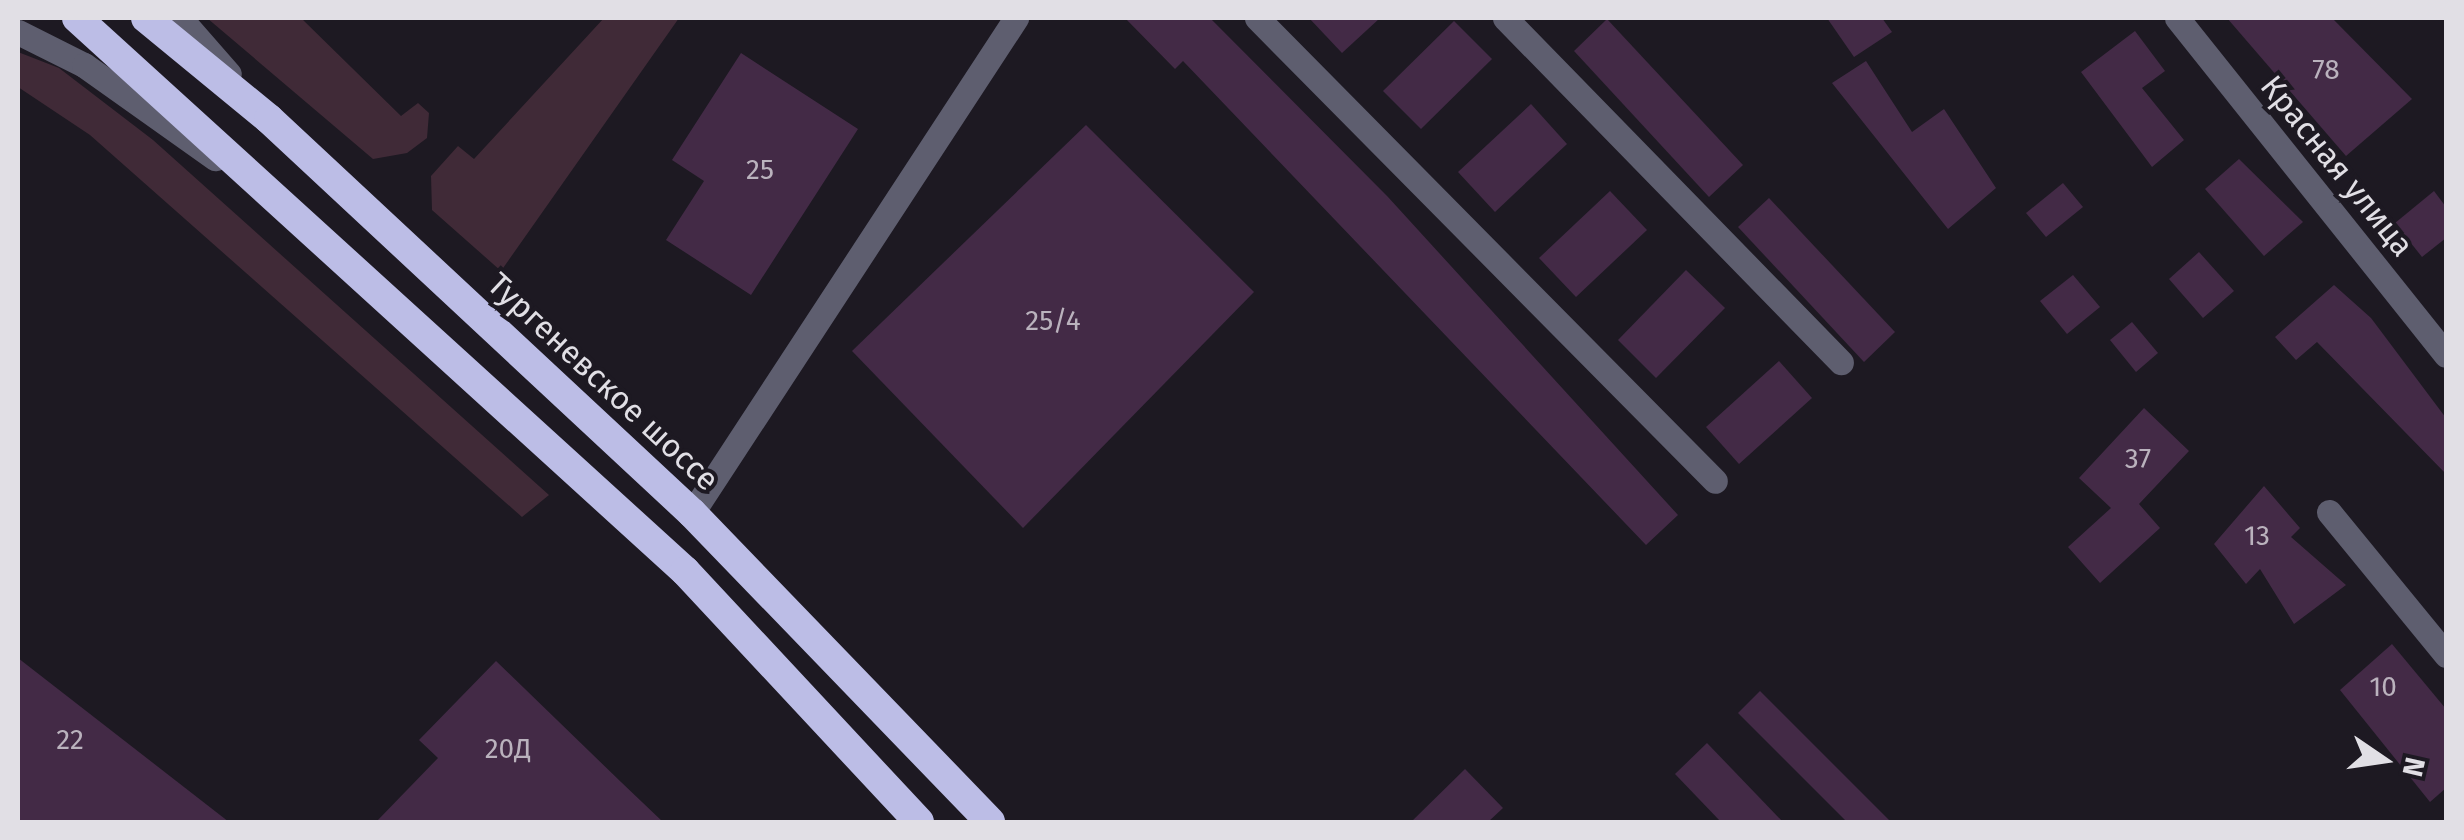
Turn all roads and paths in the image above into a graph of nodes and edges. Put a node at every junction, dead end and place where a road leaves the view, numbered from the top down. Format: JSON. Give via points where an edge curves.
{"nodes":[{"id":1,"x":77,"y":18,"type":"edge"},
{"id":2,"x":146,"y":18,"type":"edge"},
{"id":3,"x":180,"y":18,"type":"edge"},
{"id":4,"x":1016,"y":18,"type":"edge"},
{"id":5,"x":1256,"y":18,"type":"edge"},
{"id":6,"x":1505,"y":18,"type":"edge"},
{"id":7,"x":2177,"y":18,"type":"edge"},
{"id":8,"x":18,"y":32,"type":"edge"},
{"id":9,"x":269,"y":119,"type":"junction"},
{"id":10,"x":291,"y":213,"type":"junction"},
{"id":11,"x":2446,"y":355,"type":"edge"},
{"id":12,"x":1841,"y":362,"type":"dead end"},
{"id":13,"x":1715,"y":481,"type":"dead end"},
{"id":14,"x":2328,"y":512,"type":"dead end"},
{"id":15,"x":692,"y":513,"type":"junction"},
{"id":16,"x":2446,"y":656,"type":"edge"},
{"id":17,"x":919,"y":822,"type":"edge"},
{"id":18,"x":990,"y":822,"type":"edge"}],
"edges":[{"from":1,"to":10,"type":"highway"},
{"from":2,"to":9,"type":"highway","name":"Тургеневское шоссе"},
{"from":3,"to":9,"type":"street"},
{"from":4,"to":15,"type":"street"},
{"from":5,"to":13,"type":"street"},
{"from":6,"to":12,"type":"street"},
{"from":7,"to":11,"type":"street","name":"Красная улица"},
{"from":8,"to":10,"type":"street","via":[[84,65]]},
{"from":9,"to":15,"type":"highway","name":"Тургеневское шоссе"},
{"from":10,"to":17,"type":"highway","via":[[685,571]]},
{"from":14,"to":16,"type":"street"},
{"from":15,"to":18,"type":"highway","name":"Тургеневское шоссе"}]}
